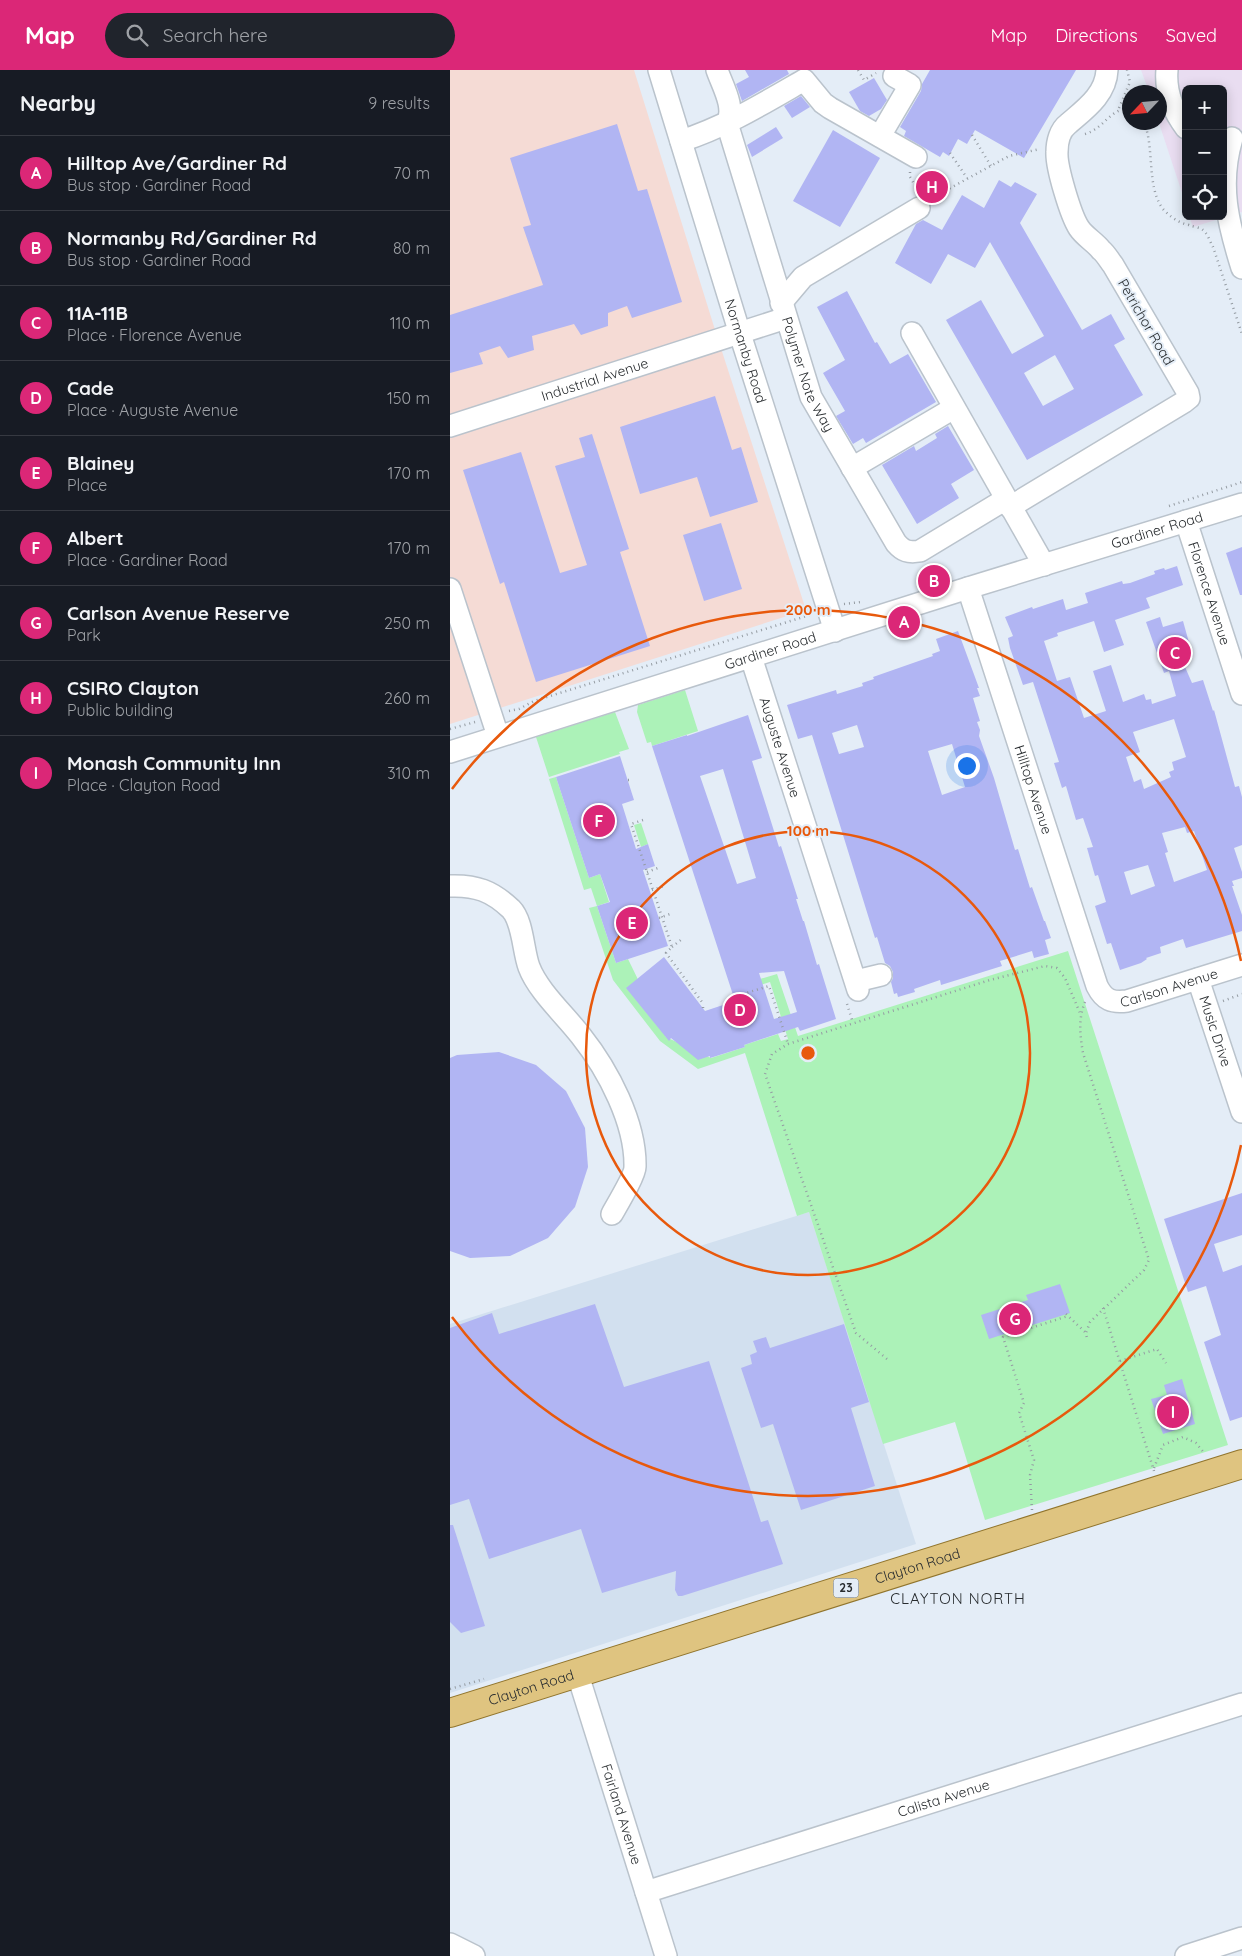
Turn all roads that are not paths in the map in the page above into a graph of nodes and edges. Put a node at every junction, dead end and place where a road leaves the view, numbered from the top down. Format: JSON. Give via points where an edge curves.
{"nodes":[{"id":1,"x":659,"y":70,"type":"edge"},
{"id":2,"x":717,"y":70,"type":"edge"},
{"id":3,"x":1107,"y":70,"type":"edge"},
{"id":4,"x":1157,"y":70,"type":"edge"},
{"id":5,"x":1167,"y":70,"type":"edge"},
{"id":6,"x":888,"y":73,"type":"edge"},
{"id":7,"x":1169,"y":97,"type":"junction"},
{"id":8,"x":1182,"y":122,"type":"edge"},
{"id":9,"x":727,"y":123,"type":"junction"},
{"id":10,"x":880,"y":136,"type":"junction"},
{"id":11,"x":1234,"y":138,"type":"edge"},
{"id":12,"x":681,"y":141,"type":"junction"},
{"id":13,"x":916,"y":157,"type":"road end"},
{"id":14,"x":922,"y":205,"type":"road end"},
{"id":15,"x":1223,"y":220,"type":"edge"},
{"id":16,"x":1242,"y":269,"type":"edge"},
{"id":17,"x":783,"y":310,"type":"junction"},
{"id":18,"x":912,"y":333,"type":"dead end"},
{"id":19,"x":740,"y":334,"type":"junction"},
{"id":20,"x":954,"y":408,"type":"junction"},
{"id":21,"x":450,"y":426,"type":"edge"},
{"id":22,"x":852,"y":468,"type":"junction"},
{"id":23,"x":1008,"y":503,"type":"junction"},
{"id":24,"x":1240,"y":503,"type":"edge"},
{"id":25,"x":1186,"y":521,"type":"junction"},
{"id":26,"x":1044,"y":565,"type":"junction"},
{"id":27,"x":968,"y":588,"type":"junction"},
{"id":28,"x":450,"y":589,"type":"edge"},
{"id":29,"x":835,"y":631,"type":"junction"},
{"id":30,"x":751,"y":656,"type":"junction"},
{"id":31,"x":1242,"y":694,"type":"edge"},
{"id":32,"x":498,"y":736,"type":"junction"},
{"id":33,"x":450,"y":752,"type":"edge"},
{"id":34,"x":450,"y":886,"type":"edge"},
{"id":35,"x":1242,"y":965,"type":"edge"},
{"id":36,"x":881,"y":975,"type":"dead end"},
{"id":37,"x":1198,"y":979,"type":"junction"},
{"id":38,"x":1099,"y":991,"type":"joint"},
{"id":39,"x":1242,"y":1112,"type":"edge"},
{"id":40,"x":612,"y":1214,"type":"dead end"},
{"id":41,"x":1242,"y":1464,"type":"edge"},
{"id":42,"x":577,"y":1672,"type":"junction"},
{"id":43,"x":1242,"y":1704,"type":"edge"},
{"id":44,"x":450,"y":1713,"type":"edge"},
{"id":45,"x":646,"y":1892,"type":"junction"},
{"id":46,"x":1242,"y":1938,"type":"edge"},
{"id":47,"x":450,"y":1944,"type":"edge"},
{"id":48,"x":474,"y":1956,"type":"edge"},
{"id":49,"x":666,"y":1956,"type":"edge"},
{"id":50,"x":1186,"y":1956,"type":"edge"}],
"edges":[{"from":1,"to":12,"type":"street","name":"Normanby Road"},
{"from":2,"to":9,"type":"street","name":"Polymer Note Way","via":[[730,110]]},
{"from":3,"to":23,"type":"street","name":"Petrichor Road","via":[[1091,105],[1060,134],[1057,152],[1060,169],[1073,217],[1113,265],[1189,398]]},
{"from":4,"to":7,"type":"street"},
{"from":5,"to":7,"type":"street"},
{"from":6,"to":10,"type":"street","via":[[910,85]]},
{"from":7,"to":8,"type":"street"},
{"from":9,"to":10,"type":"street","via":[[804,80],[830,108]]},
{"from":9,"to":12,"type":"street"},
{"from":9,"to":17,"type":"street","name":"Polymer Note Way"},
{"from":10,"to":13,"type":"street"},
{"from":11,"to":16,"type":"street","via":[[1225,169],[1226,201],[1230,231]]},
{"from":12,"to":19,"type":"street","name":"Normanby Road"},
{"from":14,"to":17,"type":"street","via":[[803,277]]},
{"from":15,"to":16,"type":"street"},
{"from":17,"to":19,"type":"street","name":"Industrial Avenue"},
{"from":17,"to":22,"type":"street","name":"Polymer Note Way","via":[[811,398]]},
{"from":18,"to":20,"type":"street"},
{"from":19,"to":21,"type":"street","name":"Industrial Avenue"},
{"from":19,"to":29,"type":"street","name":"Normanby Road"},
{"from":20,"to":22,"type":"street"},
{"from":20,"to":23,"type":"street"},
{"from":22,"to":23,"type":"street","name":"Polymer Note Way","via":[[896,542],[902,550],[910,553],[920,551]]},
{"from":23,"to":26,"type":"street"},
{"from":24,"to":25,"type":"street","name":"Gardiner Road"},
{"from":25,"to":26,"type":"street","name":"Gardiner Road"},
{"from":25,"to":31,"type":"street","name":"Florence Avenue"},
{"from":26,"to":27,"type":"street","name":"Gardiner Road"},
{"from":27,"to":29,"type":"street","name":"Gardiner Road"},
{"from":27,"to":38,"type":"street","name":"Hilltop Avenue"},
{"from":28,"to":32,"type":"street"},
{"from":29,"to":30,"type":"street","name":"Gardiner Road"},
{"from":30,"to":32,"type":"street","name":"Gardiner Road"},
{"from":30,"to":36,"type":"street","name":"Auguste Avenue","via":[[857,985]]},
{"from":32,"to":33,"type":"street","name":"Gardiner Road"},
{"from":34,"to":40,"type":"street","via":[[465,885],[492,892],[513,911],[529,967],[616,1088],[632,1138],[635,1169]]},
{"from":35,"to":37,"type":"street","name":"Carlson Avenue"},
{"from":37,"to":38,"type":"street","name":"Carlson Avenue","via":[[1119,1002],[1108,1000]]},
{"from":37,"to":39,"type":"street","name":"Music Drive"},
{"from":41,"to":42,"type":"main road","name":"Clayton Road","number":"23","via":[[1210,1474],[1157,1480],[1034,1529]]},
{"from":42,"to":44,"type":"main road","name":"Clayton Road","number":"23"},
{"from":42,"to":45,"type":"street","name":"Fairland Avenue"},
{"from":43,"to":45,"type":"street","name":"Calista Avenue"},
{"from":45,"to":49,"type":"street","name":"Fairland Avenue"},
{"from":46,"to":50,"type":"street"},
{"from":47,"to":48,"type":"street"}]}
